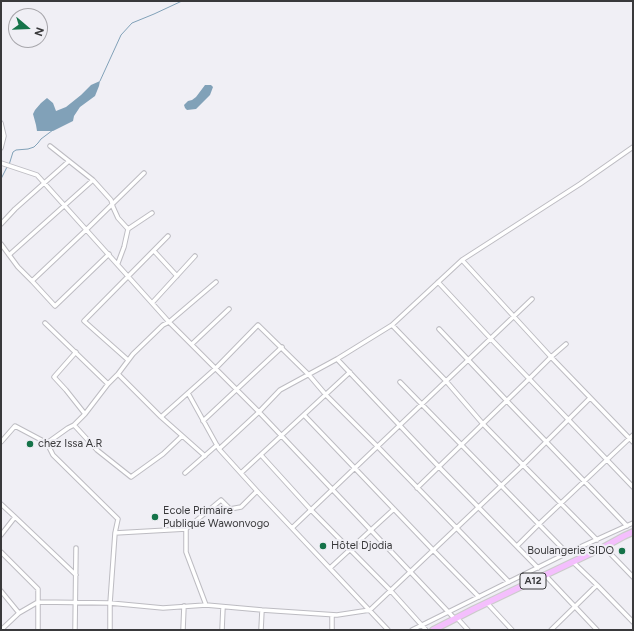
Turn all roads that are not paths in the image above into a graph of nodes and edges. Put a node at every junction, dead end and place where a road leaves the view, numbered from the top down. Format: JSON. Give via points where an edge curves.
{"nodes":[{"id":1,"x":1,"y":124,"type":"edge"},
{"id":2,"x":50,"y":146,"type":"dead end"},
{"id":3,"x":633,"y":147,"type":"edge"},
{"id":4,"x":1,"y":148,"type":"edge"},
{"id":5,"x":68,"y":161,"type":"junction"},
{"id":6,"x":1,"y":163,"type":"edge"},
{"id":7,"x":144,"y":173,"type":"dead end"},
{"id":8,"x":94,"y":180,"type":"junction"},
{"id":9,"x":44,"y":183,"type":"junction"},
{"id":10,"x":112,"y":204,"type":"junction"},
{"id":11,"x":66,"y":206,"type":"junction"},
{"id":12,"x":152,"y":213,"type":"dead end"},
{"id":13,"x":1,"y":224,"type":"edge"},
{"id":14,"x":87,"y":229,"type":"junction"},
{"id":15,"x":128,"y":229,"type":"junction"},
{"id":16,"x":168,"y":236,"type":"dead end"},
{"id":17,"x":1,"y":244,"type":"edge"},
{"id":18,"x":154,"y":251,"type":"junction"},
{"id":19,"x":109,"y":254,"type":"junction"},
{"id":20,"x":9,"y":255,"type":"junction"},
{"id":21,"x":195,"y":256,"type":"dead end"},
{"id":22,"x":462,"y":260,"type":"junction"},
{"id":23,"x":118,"y":263,"type":"junction"},
{"id":24,"x":129,"y":276,"type":"junction"},
{"id":25,"x":177,"y":276,"type":"junction"},
{"id":26,"x":32,"y":281,"type":"junction"},
{"id":27,"x":216,"y":282,"type":"dead end"},
{"id":28,"x":438,"y":282,"type":"junction"},
{"id":29,"x":532,"y":299,"type":"dead end"},
{"id":30,"x":152,"y":303,"type":"junction"},
{"id":31,"x":229,"y":309,"type":"dead end"},
{"id":32,"x":514,"y":317,"type":"junction"},
{"id":33,"x":46,"y":322,"type":"dead end"},
{"id":34,"x":170,"y":322,"type":"junction"},
{"id":35,"x":392,"y":325,"type":"junction"},
{"id":36,"x":439,"y":329,"type":"dead end"},
{"id":37,"x":490,"y":339,"type":"junction"},
{"id":38,"x":192,"y":344,"type":"junction"},
{"id":39,"x":566,"y":344,"type":"dead end"},
{"id":40,"x":282,"y":348,"type":"junction"},
{"id":41,"x":76,"y":352,"type":"junction"},
{"id":42,"x":550,"y":357,"type":"junction"},
{"id":43,"x":337,"y":359,"type":"junction"},
{"id":44,"x":128,"y":360,"type":"junction"},
{"id":45,"x":468,"y":360,"type":"junction"},
{"id":46,"x":216,"y":368,"type":"junction"},
{"id":47,"x":350,"y":372,"type":"junction"},
{"id":48,"x":118,"y":374,"type":"junction"},
{"id":49,"x":309,"y":375,"type":"junction"},
{"id":50,"x":529,"y":379,"type":"junction"},
{"id":51,"x":446,"y":381,"type":"junction"},
{"id":52,"x":400,"y":382,"type":"dead end"},
{"id":53,"x":108,"y":384,"type":"junction"},
{"id":54,"x":236,"y":389,"type":"junction"},
{"id":55,"x":188,"y":393,"type":"junction"},
{"id":56,"x":326,"y":395,"type":"junction"},
{"id":57,"x":590,"y":398,"type":"junction"},
{"id":58,"x":507,"y":401,"type":"junction"},
{"id":59,"x":422,"y":405,"type":"junction"},
{"id":60,"x":259,"y":412,"type":"junction"},
{"id":61,"x":85,"y":414,"type":"junction"},
{"id":62,"x":304,"y":415,"type":"junction"},
{"id":63,"x":161,"y":417,"type":"junction"},
{"id":64,"x":568,"y":419,"type":"junction"},
{"id":65,"x":203,"y":421,"type":"junction"},
{"id":66,"x":483,"y":424,"type":"junction"},
{"id":67,"x":74,"y":425,"type":"junction"},
{"id":68,"x":400,"y":426,"type":"junction"},
{"id":69,"x":182,"y":436,"type":"junction"},
{"id":70,"x":281,"y":436,"type":"junction"},
{"id":71,"x":632,"y":439,"type":"edge"},
{"id":72,"x":546,"y":441,"type":"junction"},
{"id":73,"x":1,"y":442,"type":"edge"},
{"id":74,"x":47,"y":443,"type":"junction"},
{"id":75,"x":461,"y":445,"type":"junction"},
{"id":76,"x":218,"y":447,"type":"junction"},
{"id":77,"x":378,"y":447,"type":"junction"},
{"id":78,"x":260,"y":455,"type":"junction"},
{"id":79,"x":205,"y":456,"type":"junction"},
{"id":80,"x":607,"y":459,"type":"junction"},
{"id":81,"x":522,"y":465,"type":"junction"},
{"id":82,"x":439,"y":467,"type":"junction"},
{"id":83,"x":355,"y":468,"type":"junction"},
{"id":84,"x":241,"y":473,"type":"junction"},
{"id":85,"x":185,"y":474,"type":"dead end"},
{"id":86,"x":584,"y":481,"type":"junction"},
{"id":87,"x":500,"y":485,"type":"junction"},
{"id":88,"x":633,"y":487,"type":"edge"},
{"id":89,"x":417,"y":488,"type":"junction"},
{"id":90,"x":332,"y":490,"type":"junction"},
{"id":91,"x":257,"y":491,"type":"junction"},
{"id":92,"x":561,"y":503,"type":"junction"},
{"id":93,"x":1,"y":504,"type":"edge"},
{"id":94,"x":478,"y":507,"type":"junction"},
{"id":95,"x":394,"y":509,"type":"junction"},
{"id":96,"x":311,"y":510,"type":"junction"},
{"id":97,"x":15,"y":517,"type":"junction"},
{"id":98,"x":633,"y":523,"type":"edge"},
{"id":99,"x":539,"y":524,"type":"junction"},
{"id":100,"x":627,"y":526,"type":"junction"},
{"id":101,"x":292,"y":528,"type":"junction"},
{"id":102,"x":456,"y":528,"type":"junction"},
{"id":103,"x":186,"y":529,"type":"junction"},
{"id":104,"x":621,"y":529,"type":"junction"},
{"id":105,"x":371,"y":530,"type":"junction"},
{"id":106,"x":633,"y":532,"type":"edge"},
{"id":107,"x":115,"y":533,"type":"junction"},
{"id":108,"x":1,"y":536,"type":"edge"},
{"id":109,"x":624,"y":536,"type":"junction"},
{"id":110,"x":597,"y":540,"type":"junction"},
{"id":111,"x":517,"y":546,"type":"junction"},
{"id":112,"x":76,"y":548,"type":"dead end"},
{"id":113,"x":604,"y":548,"type":"junction"},
{"id":114,"x":350,"y":549,"type":"junction"},
{"id":115,"x":433,"y":550,"type":"junction"},
{"id":116,"x":1,"y":552,"type":"edge"},
{"id":117,"x":567,"y":554,"type":"junction"},
{"id":118,"x":573,"y":562,"type":"junction"},
{"id":119,"x":330,"y":568,"type":"junction"},
{"id":120,"x":538,"y":568,"type":"junction"},
{"id":121,"x":410,"y":571,"type":"junction"},
{"id":122,"x":76,"y":575,"type":"junction"},
{"id":123,"x":545,"y":575,"type":"junction"},
{"id":124,"x":633,"y":577,"type":"edge"},
{"id":125,"x":508,"y":582,"type":"junction"},
{"id":126,"x":597,"y":585,"type":"junction"},
{"id":127,"x":498,"y":588,"type":"junction"},
{"id":128,"x":390,"y":590,"type":"junction"},
{"id":129,"x":1,"y":591,"type":"edge"},
{"id":130,"x":480,"y":597,"type":"junction"},
{"id":131,"x":498,"y":598,"type":"junction"},
{"id":132,"x":38,"y":602,"type":"junction"},
{"id":133,"x":76,"y":602,"type":"junction"},
{"id":134,"x":110,"y":603,"type":"junction"},
{"id":135,"x":487,"y":603,"type":"junction"},
{"id":136,"x":206,"y":605,"type":"junction"},
{"id":137,"x":184,"y":606,"type":"junction"},
{"id":138,"x":575,"y":606,"type":"junction"},
{"id":139,"x":223,"y":607,"type":"junction"},
{"id":140,"x":262,"y":610,"type":"junction"},
{"id":141,"x":370,"y":610,"type":"junction"},
{"id":142,"x":448,"y":612,"type":"junction"},
{"id":143,"x":19,"y":613,"type":"junction"},
{"id":144,"x":332,"y":615,"type":"junction"},
{"id":145,"x":456,"y":618,"type":"junction"},
{"id":146,"x":633,"y":622,"type":"edge"},
{"id":147,"x":422,"y":625,"type":"junction"},
{"id":148,"x":1,"y":630,"type":"edge"},
{"id":149,"x":38,"y":630,"type":"edge"},
{"id":150,"x":75,"y":630,"type":"edge"},
{"id":151,"x":110,"y":630,"type":"edge"},
{"id":152,"x":183,"y":630,"type":"edge"},
{"id":153,"x":222,"y":630,"type":"edge"},
{"id":154,"x":261,"y":630,"type":"edge"},
{"id":155,"x":332,"y":630,"type":"edge"},
{"id":156,"x":388,"y":630,"type":"edge"},
{"id":157,"x":412,"y":630,"type":"edge"},
{"id":158,"x":426,"y":630,"type":"edge"},
{"id":159,"x":433,"y":630,"type":"edge"},
{"id":160,"x":468,"y":630,"type":"edge"},
{"id":161,"x":512,"y":630,"type":"edge"},
{"id":162,"x":551,"y":630,"type":"edge"},
{"id":163,"x":597,"y":630,"type":"edge"}],
"edges":[{"from":1,"to":4,"type":"street","via":[[4,136]]},
{"from":2,"to":5,"type":"street"},
{"from":3,"to":22,"type":"street"},
{"from":5,"to":8,"type":"street"},
{"from":5,"to":9,"type":"street"},
{"from":6,"to":9,"type":"street","via":[[37,175]]},
{"from":7,"to":10,"type":"street"},
{"from":8,"to":10,"type":"street"},
{"from":8,"to":11,"type":"street"},
{"from":9,"to":11,"type":"street"},
{"from":9,"to":13,"type":"street"},
{"from":10,"to":14,"type":"street"},
{"from":10,"to":15,"type":"street","via":[[118,218]]},
{"from":11,"to":14,"type":"street"},
{"from":11,"to":20,"type":"street"},
{"from":12,"to":15,"type":"street"},
{"from":14,"to":19,"type":"street"},
{"from":14,"to":26,"type":"street"},
{"from":15,"to":23,"type":"street"},
{"from":16,"to":18,"type":"street"},
{"from":17,"to":20,"type":"street"},
{"from":18,"to":24,"type":"street"},
{"from":18,"to":25,"type":"street"},
{"from":19,"to":23,"type":"street"},
{"from":19,"to":26,"type":"street","via":[[55,306]]},
{"from":20,"to":26,"type":"street"},
{"from":21,"to":25,"type":"street"},
{"from":22,"to":28,"type":"street"},
{"from":22,"to":32,"type":"street"},
{"from":23,"to":24,"type":"street"},
{"from":24,"to":30,"type":"street"},
{"from":24,"to":44,"type":"street","via":[[84,321]]},
{"from":25,"to":30,"type":"street"},
{"from":27,"to":34,"type":"street"},
{"from":28,"to":35,"type":"street"},
{"from":28,"to":37,"type":"street"},
{"from":29,"to":32,"type":"street"},
{"from":30,"to":34,"type":"street"},
{"from":31,"to":38,"type":"street"},
{"from":32,"to":37,"type":"street"},
{"from":32,"to":42,"type":"street"},
{"from":33,"to":41,"type":"street"},
{"from":34,"to":38,"type":"street"},
{"from":34,"to":44,"type":"street","via":[[163,325]]},
{"from":35,"to":43,"type":"street"},
{"from":35,"to":51,"type":"street"},
{"from":36,"to":45,"type":"street"},
{"from":37,"to":45,"type":"street"},
{"from":37,"to":50,"type":"street"},
{"from":38,"to":46,"type":"street"},
{"from":39,"to":42,"type":"street"},
{"from":40,"to":46,"type":"street","via":[[258,325]]},
{"from":40,"to":49,"type":"street"},
{"from":40,"to":54,"type":"street"},
{"from":41,"to":53,"type":"street"},
{"from":41,"to":61,"type":"street","via":[[54,377]]},
{"from":42,"to":50,"type":"street"},
{"from":42,"to":57,"type":"street"},
{"from":43,"to":47,"type":"street"},
{"from":43,"to":49,"type":"street"},
{"from":44,"to":48,"type":"street"},
{"from":45,"to":51,"type":"street"},
{"from":45,"to":58,"type":"street"},
{"from":46,"to":54,"type":"street"},
{"from":46,"to":55,"type":"street"},
{"from":47,"to":56,"type":"street"},
{"from":47,"to":68,"type":"street"},
{"from":48,"to":53,"type":"street"},
{"from":48,"to":63,"type":"street"},
{"from":49,"to":56,"type":"street"},
{"from":49,"to":60,"type":"street","via":[[280,390]]},
{"from":50,"to":58,"type":"street"},
{"from":50,"to":64,"type":"street"},
{"from":51,"to":59,"type":"street"},
{"from":51,"to":66,"type":"street"},
{"from":52,"to":59,"type":"street"},
{"from":53,"to":61,"type":"street"},
{"from":54,"to":60,"type":"street"},
{"from":54,"to":65,"type":"street"},
{"from":55,"to":63,"type":"street"},
{"from":55,"to":65,"type":"street"},
{"from":56,"to":62,"type":"street"},
{"from":56,"to":77,"type":"street"},
{"from":57,"to":64,"type":"street"},
{"from":57,"to":71,"type":"street"},
{"from":58,"to":66,"type":"street"},
{"from":58,"to":72,"type":"street"},
{"from":59,"to":68,"type":"street"},
{"from":59,"to":75,"type":"street"},
{"from":60,"to":70,"type":"street"},
{"from":60,"to":76,"type":"street"},
{"from":61,"to":67,"type":"street"},
{"from":62,"to":70,"type":"street"},
{"from":62,"to":83,"type":"street"},
{"from":63,"to":69,"type":"street"},
{"from":64,"to":72,"type":"street"},
{"from":64,"to":80,"type":"street"},
{"from":65,"to":76,"type":"street"},
{"from":66,"to":75,"type":"street"},
{"from":66,"to":81,"type":"street"},
{"from":67,"to":69,"type":"street","via":[[97,450],[131,477],[163,454]]},
{"from":67,"to":74,"type":"street"},
{"from":68,"to":77,"type":"street"},
{"from":68,"to":82,"type":"street"},
{"from":69,"to":79,"type":"street"},
{"from":70,"to":78,"type":"street"},
{"from":70,"to":90,"type":"street"},
{"from":71,"to":80,"type":"street"},
{"from":72,"to":81,"type":"street"},
{"from":72,"to":86,"type":"street"},
{"from":73,"to":74,"type":"street","via":[[15,426]]},
{"from":74,"to":107,"type":"street","via":[[53,455],[118,519]]},
{"from":75,"to":82,"type":"street"},
{"from":75,"to":87,"type":"street"},
{"from":76,"to":79,"type":"street"},
{"from":76,"to":84,"type":"street"},
{"from":77,"to":83,"type":"street"},
{"from":77,"to":89,"type":"street"},
{"from":78,"to":84,"type":"street"},
{"from":78,"to":96,"type":"street"},
{"from":79,"to":85,"type":"street"},
{"from":80,"to":86,"type":"street"},
{"from":80,"to":88,"type":"street"},
{"from":81,"to":87,"type":"street"},
{"from":81,"to":92,"type":"street"},
{"from":82,"to":89,"type":"street"},
{"from":82,"to":94,"type":"street"},
{"from":83,"to":90,"type":"street"},
{"from":83,"to":95,"type":"street"},
{"from":84,"to":91,"type":"street"},
{"from":86,"to":92,"type":"street"},
{"from":86,"to":100,"type":"street"},
{"from":87,"to":94,"type":"street"},
{"from":87,"to":99,"type":"street"},
{"from":89,"to":102,"type":"street"},
{"from":90,"to":96,"type":"street"},
{"from":90,"to":105,"type":"street"},
{"from":91,"to":101,"type":"street"},
{"from":91,"to":103,"type":"street","via":[[241,507],[230,509],[221,500]]},
{"from":92,"to":99,"type":"street"},
{"from":92,"to":110,"type":"street"},
{"from":93,"to":97,"type":"street"},
{"from":94,"to":102,"type":"street"},
{"from":94,"to":111,"type":"street"},
{"from":95,"to":105,"type":"street"},
{"from":95,"to":115,"type":"street"},
{"from":96,"to":101,"type":"street"},
{"from":96,"to":114,"type":"street"},
{"from":97,"to":108,"type":"street"},
{"from":97,"to":122,"type":"street"},
{"from":98,"to":100,"type":"street"},
{"from":99,"to":111,"type":"street"},
{"from":99,"to":117,"type":"street"},
{"from":100,"to":104,"type":"street"},
{"from":101,"to":119,"type":"street"},
{"from":102,"to":115,"type":"street"},
{"from":102,"to":125,"type":"street"},
{"from":103,"to":107,"type":"street"},
{"from":103,"to":136,"type":"street","via":[[186,552]]},
{"from":104,"to":109,"type":"street"},
{"from":104,"to":110,"type":"street"},
{"from":105,"to":114,"type":"street"},
{"from":105,"to":121,"type":"street"},
{"from":106,"to":109,"type":"main road","number":"A12"},
{"from":107,"to":134,"type":"street"},
{"from":109,"to":113,"type":"main road","number":"A12"},
{"from":110,"to":117,"type":"street"},
{"from":111,"to":120,"type":"street"},
{"from":112,"to":122,"type":"street"},
{"from":113,"to":118,"type":"main road","number":"A12"},
{"from":113,"to":124,"type":"street"},
{"from":114,"to":119,"type":"street"},
{"from":114,"to":128,"type":"street"},
{"from":115,"to":121,"type":"street"},
{"from":115,"to":130,"type":"street"},
{"from":116,"to":132,"type":"street","via":[[38,588]]},
{"from":117,"to":120,"type":"street"},
{"from":118,"to":123,"type":"main road","number":"A12"},
{"from":118,"to":126,"type":"street"},
{"from":119,"to":141,"type":"street"},
{"from":120,"to":125,"type":"street"},
{"from":121,"to":128,"type":"street"},
{"from":121,"to":142,"type":"street"},
{"from":122,"to":133,"type":"street"},
{"from":123,"to":131,"type":"main road","number":"A12"},
{"from":123,"to":138,"type":"street"},
{"from":125,"to":127,"type":"street"},
{"from":126,"to":138,"type":"street"},
{"from":126,"to":146,"type":"street"},
{"from":127,"to":130,"type":"street"},
{"from":127,"to":131,"type":"street"},
{"from":128,"to":141,"type":"street"},
{"from":128,"to":147,"type":"street"},
{"from":129,"to":143,"type":"street"},
{"from":130,"to":142,"type":"street"},
{"from":131,"to":135,"type":"main road","number":"A12"},
{"from":132,"to":133,"type":"street"},
{"from":132,"to":143,"type":"street"},
{"from":132,"to":149,"type":"street"},
{"from":133,"to":134,"type":"street"},
{"from":133,"to":150,"type":"street"},
{"from":134,"to":137,"type":"street","via":[[163,608]]},
{"from":134,"to":151,"type":"street"},
{"from":135,"to":145,"type":"main road","number":"A12"},
{"from":135,"to":161,"type":"street"},
{"from":136,"to":137,"type":"street"},
{"from":136,"to":139,"type":"street"},
{"from":137,"to":152,"type":"street"},
{"from":138,"to":162,"type":"street"},
{"from":138,"to":163,"type":"street"},
{"from":139,"to":140,"type":"street"},
{"from":139,"to":153,"type":"street"},
{"from":140,"to":144,"type":"street"},
{"from":140,"to":154,"type":"street"},
{"from":141,"to":144,"type":"street"},
{"from":141,"to":156,"type":"street"},
{"from":142,"to":145,"type":"street"},
{"from":142,"to":147,"type":"street"},
{"from":143,"to":148,"type":"street"},
{"from":144,"to":155,"type":"street"},
{"from":145,"to":159,"type":"main road","number":"A12"},
{"from":145,"to":160,"type":"street"},
{"from":147,"to":157,"type":"street"},
{"from":147,"to":158,"type":"street"}]}
